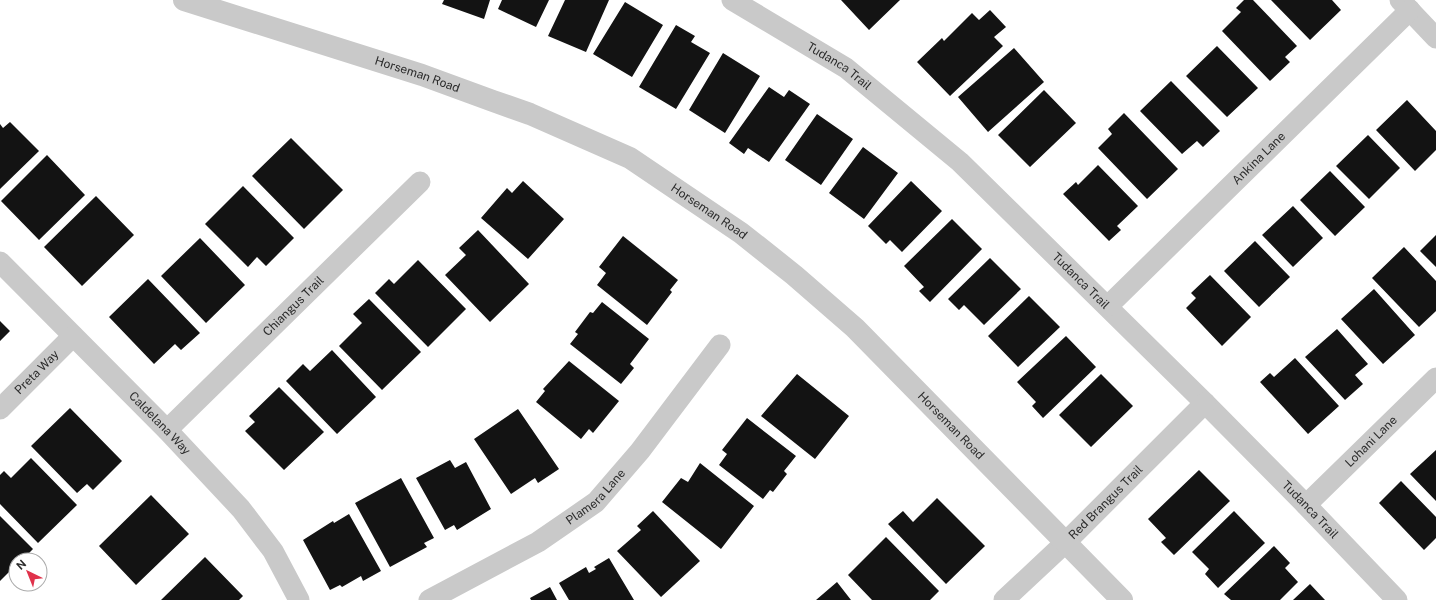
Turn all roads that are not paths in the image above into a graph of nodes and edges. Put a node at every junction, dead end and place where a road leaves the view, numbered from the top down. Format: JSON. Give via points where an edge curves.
{"nodes":[{"id":1,"x":184,"y":0,"type":"edge"},
{"id":2,"x":732,"y":0,"type":"edge"},
{"id":3,"x":1405,"y":5,"type":"edge"},
{"id":4,"x":764,"y":8,"type":"edge"},
{"id":5,"x":1436,"y":38,"type":"edge"},
{"id":6,"x":420,"y":182,"type":"dead end"},
{"id":7,"x":0,"y":262,"type":"edge"},
{"id":8,"x":1108,"y":306,"type":"junction"},
{"id":9,"x":73,"y":336,"type":"junction"},
{"id":10,"x":720,"y":345,"type":"dead end"},
{"id":11,"x":1436,"y":378,"type":"edge"},
{"id":12,"x":1205,"y":402,"type":"junction"},
{"id":13,"x":0,"y":409,"type":"edge"},
{"id":14,"x":167,"y":430,"type":"junction"},
{"id":15,"x":1306,"y":505,"type":"junction"},
{"id":16,"x":1066,"y":542,"type":"junction"},
{"id":17,"x":299,"y":600,"type":"edge"},
{"id":18,"x":429,"y":600,"type":"edge"},
{"id":19,"x":1004,"y":600,"type":"edge"},
{"id":20,"x":1122,"y":600,"type":"edge"},
{"id":21,"x":1397,"y":600,"type":"edge"}],
"edges":[{"from":1,"to":16,"type":"street","name":"Horseman Road","via":[[493,100],[630,158],[741,233],[855,328]]},
{"from":2,"to":4,"type":"street","name":"Tudanca Trail"},
{"from":3,"to":5,"type":"street"},
{"from":3,"to":8,"type":"street","name":"Ankina Lane"},
{"from":4,"to":8,"type":"street","name":"Tudanca Trail","via":[[852,73],[960,162]]},
{"from":6,"to":14,"type":"street","name":"Chiangus Trail"},
{"from":7,"to":9,"type":"street","name":"Caldelana Way"},
{"from":8,"to":12,"type":"street","name":"Tudanca Trail"},
{"from":9,"to":13,"type":"street","name":"Preta Way"},
{"from":9,"to":14,"type":"street","name":"Caldelana Way"},
{"from":10,"to":18,"type":"street","name":"Plamera Lane","via":[[640,451],[596,502],[538,542]]},
{"from":11,"to":15,"type":"street","name":"Lohani Lane"},
{"from":12,"to":15,"type":"street","name":"Tudanca Trail"},
{"from":12,"to":16,"type":"street","name":"Red Brangus Trail"},
{"from":14,"to":17,"type":"street","name":"Caldelana Way","via":[[242,509],[272,550]]},
{"from":15,"to":21,"type":"street","name":"Tudanca Trail"},
{"from":16,"to":19,"type":"street","name":"Red Brangus Trail"},
{"from":16,"to":20,"type":"street","name":"Horseman Road"}]}
